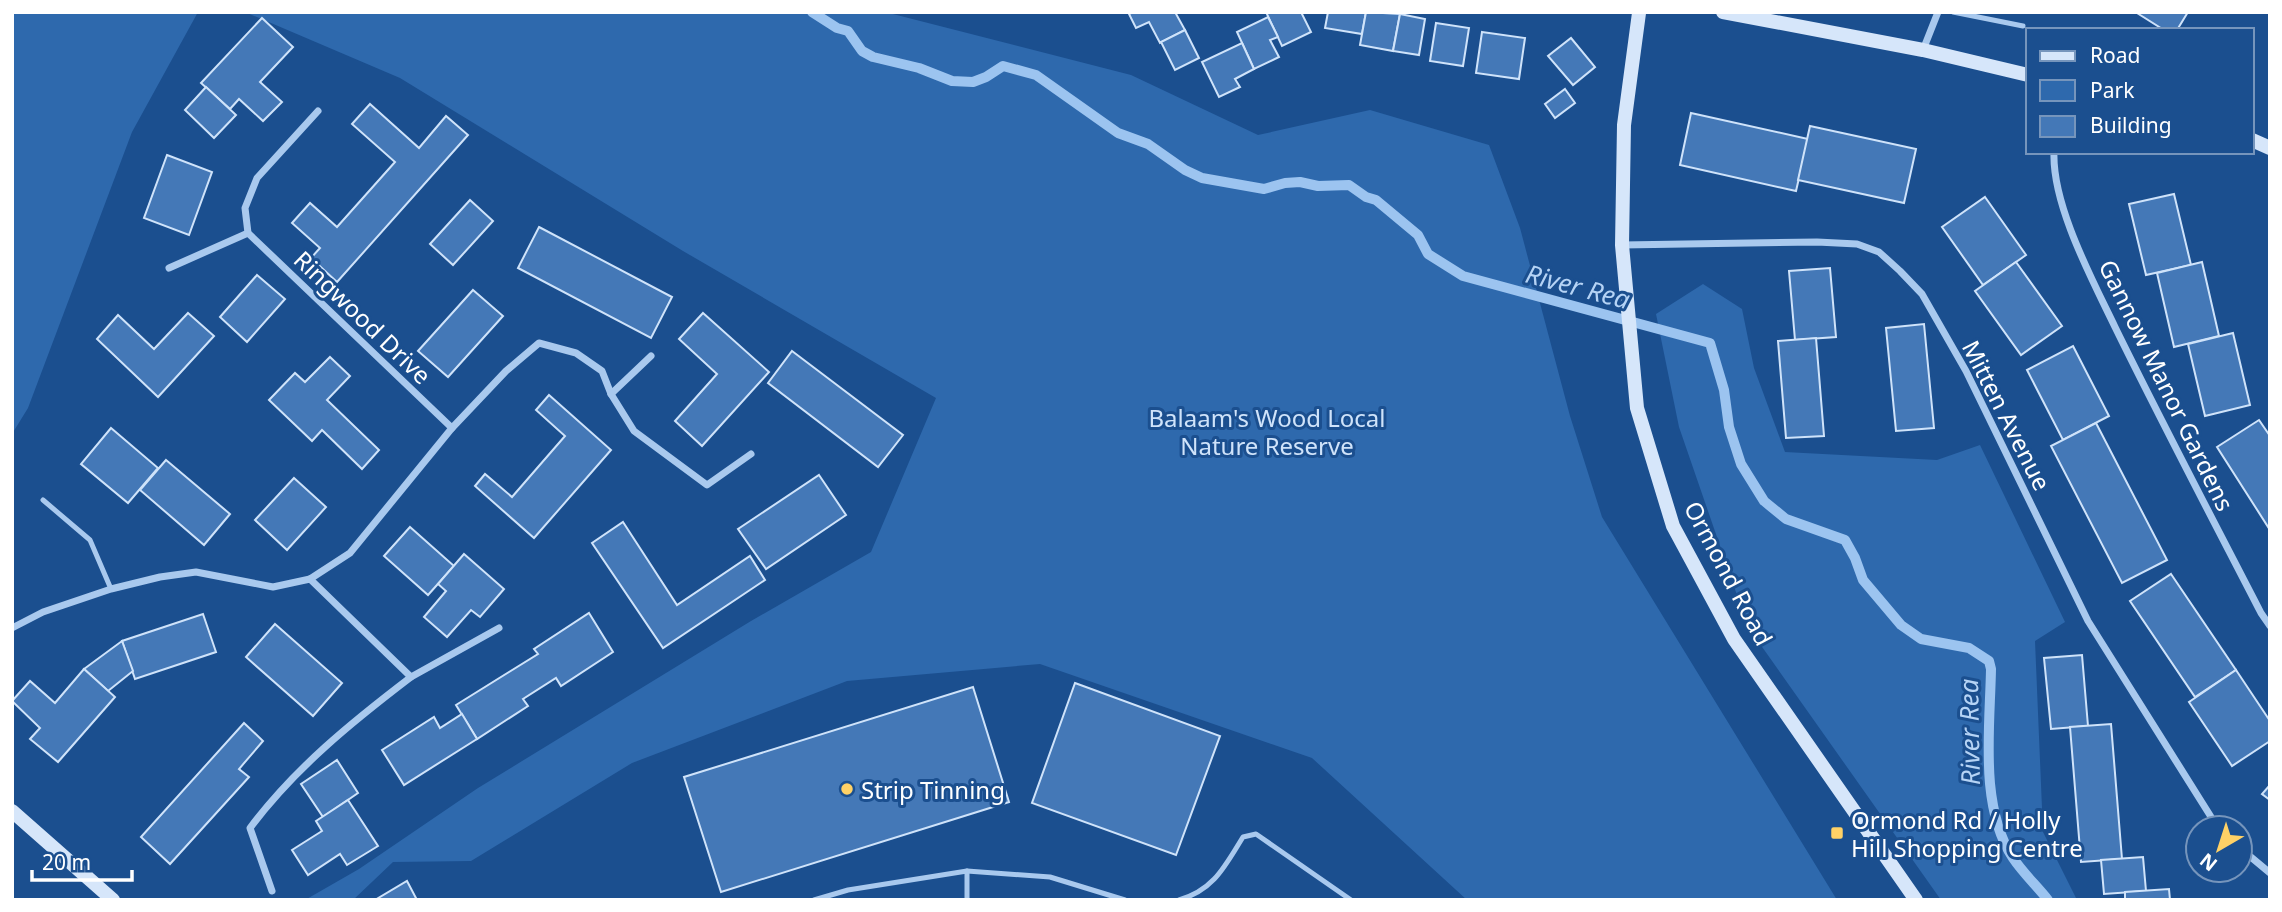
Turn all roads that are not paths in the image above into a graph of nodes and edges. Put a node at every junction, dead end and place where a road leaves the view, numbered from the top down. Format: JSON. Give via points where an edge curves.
{"nodes":[{"id":1,"x":1639,"y":12,"type":"edge"},
{"id":2,"x":1723,"y":12,"type":"edge"},
{"id":3,"x":1938,"y":12,"type":"edge"},
{"id":4,"x":1953,"y":12,"type":"edge"},
{"id":5,"x":2023,"y":26,"type":"dead end"},
{"id":6,"x":1923,"y":50,"type":"junction"},
{"id":7,"x":2026,"y":75,"type":"edge"},
{"id":8,"x":318,"y":111,"type":"dead end"},
{"id":9,"x":2254,"y":141,"type":"edge"},
{"id":10,"x":2270,"y":148,"type":"edge"},
{"id":11,"x":2054,"y":154,"type":"edge"},
{"id":12,"x":248,"y":233,"type":"junction"},
{"id":13,"x":1622,"y":245,"type":"junction"},
{"id":14,"x":169,"y":268,"type":"dead end"},
{"id":15,"x":651,"y":356,"type":"dead end"},
{"id":16,"x":611,"y":394,"type":"junction"},
{"id":17,"x":452,"y":428,"type":"junction"},
{"id":18,"x":751,"y":454,"type":"dead end"},
{"id":19,"x":43,"y":500,"type":"dead end"},
{"id":20,"x":310,"y":579,"type":"junction"},
{"id":21,"x":111,"y":589,"type":"junction"},
{"id":22,"x":2270,"y":626,"type":"edge"},
{"id":23,"x":12,"y":628,"type":"edge"},
{"id":24,"x":499,"y":628,"type":"dead end"},
{"id":25,"x":411,"y":677,"type":"junction"},
{"id":26,"x":12,"y":811,"type":"edge"},
{"id":27,"x":2209,"y":814,"type":"edge"},
{"id":28,"x":2254,"y":860,"type":"edge"},
{"id":29,"x":968,"y":871,"type":"junction"},
{"id":30,"x":2270,"y":873,"type":"edge"},
{"id":31,"x":272,"y":891,"type":"dead end"},
{"id":32,"x":113,"y":900,"type":"edge"},
{"id":33,"x":814,"y":900,"type":"edge"},
{"id":34,"x":967,"y":900,"type":"edge"},
{"id":35,"x":1125,"y":900,"type":"edge"},
{"id":36,"x":1180,"y":900,"type":"edge"},
{"id":37,"x":1351,"y":900,"type":"edge"},
{"id":38,"x":1916,"y":900,"type":"edge"}],
"edges":[{"from":1,"to":13,"type":"street","name":"Ormond Road","via":[[1624,125]]},
{"from":2,"to":6,"type":"street"},
{"from":3,"to":6,"type":"street"},
{"from":4,"to":5,"type":"lane"},
{"from":6,"to":7,"type":"street"},
{"from":8,"to":12,"type":"street","via":[[257,178],[245,208]]},
{"from":9,"to":10,"type":"street"},
{"from":11,"to":22,"type":"street","name":"Gannow Manor Gardens","via":[[2053,172],[2077,246],[2144,388]]},
{"from":12,"to":14,"type":"street"},
{"from":12,"to":17,"type":"street","name":"Ringwood Drive"},
{"from":13,"to":27,"type":"street","name":"Mitten Avenue","via":[[1857,244],[1879,252],[1900,271],[1922,294],[1966,371],[2088,621]]},
{"from":13,"to":38,"type":"street","name":"Ormond Road","via":[[1636,408],[1673,526],[1734,639]]},
{"from":15,"to":16,"type":"street"},
{"from":16,"to":17,"type":"street","via":[[602,371],[576,353],[538,343]]},
{"from":16,"to":18,"type":"street","via":[[634,430],[707,485]]},
{"from":17,"to":20,"type":"street","via":[[350,553]]},
{"from":19,"to":21,"type":"lane","via":[[90,540]]},
{"from":20,"to":21,"type":"street","via":[[273,587],[196,572]]},
{"from":20,"to":25,"type":"street"},
{"from":21,"to":23,"type":"street","via":[[43,612]]},
{"from":24,"to":25,"type":"street"},
{"from":25,"to":31,"type":"street","via":[[312,758],[250,828]]},
{"from":26,"to":32,"type":"street"},
{"from":28,"to":30,"type":"street"},
{"from":29,"to":33,"type":"lane","via":[[848,890]]},
{"from":29,"to":34,"type":"lane"},
{"from":29,"to":35,"type":"lane","via":[[1050,877]]},
{"from":36,"to":37,"type":"lane","via":[[1217,878],[1242,837],[1256,834]]}]}
